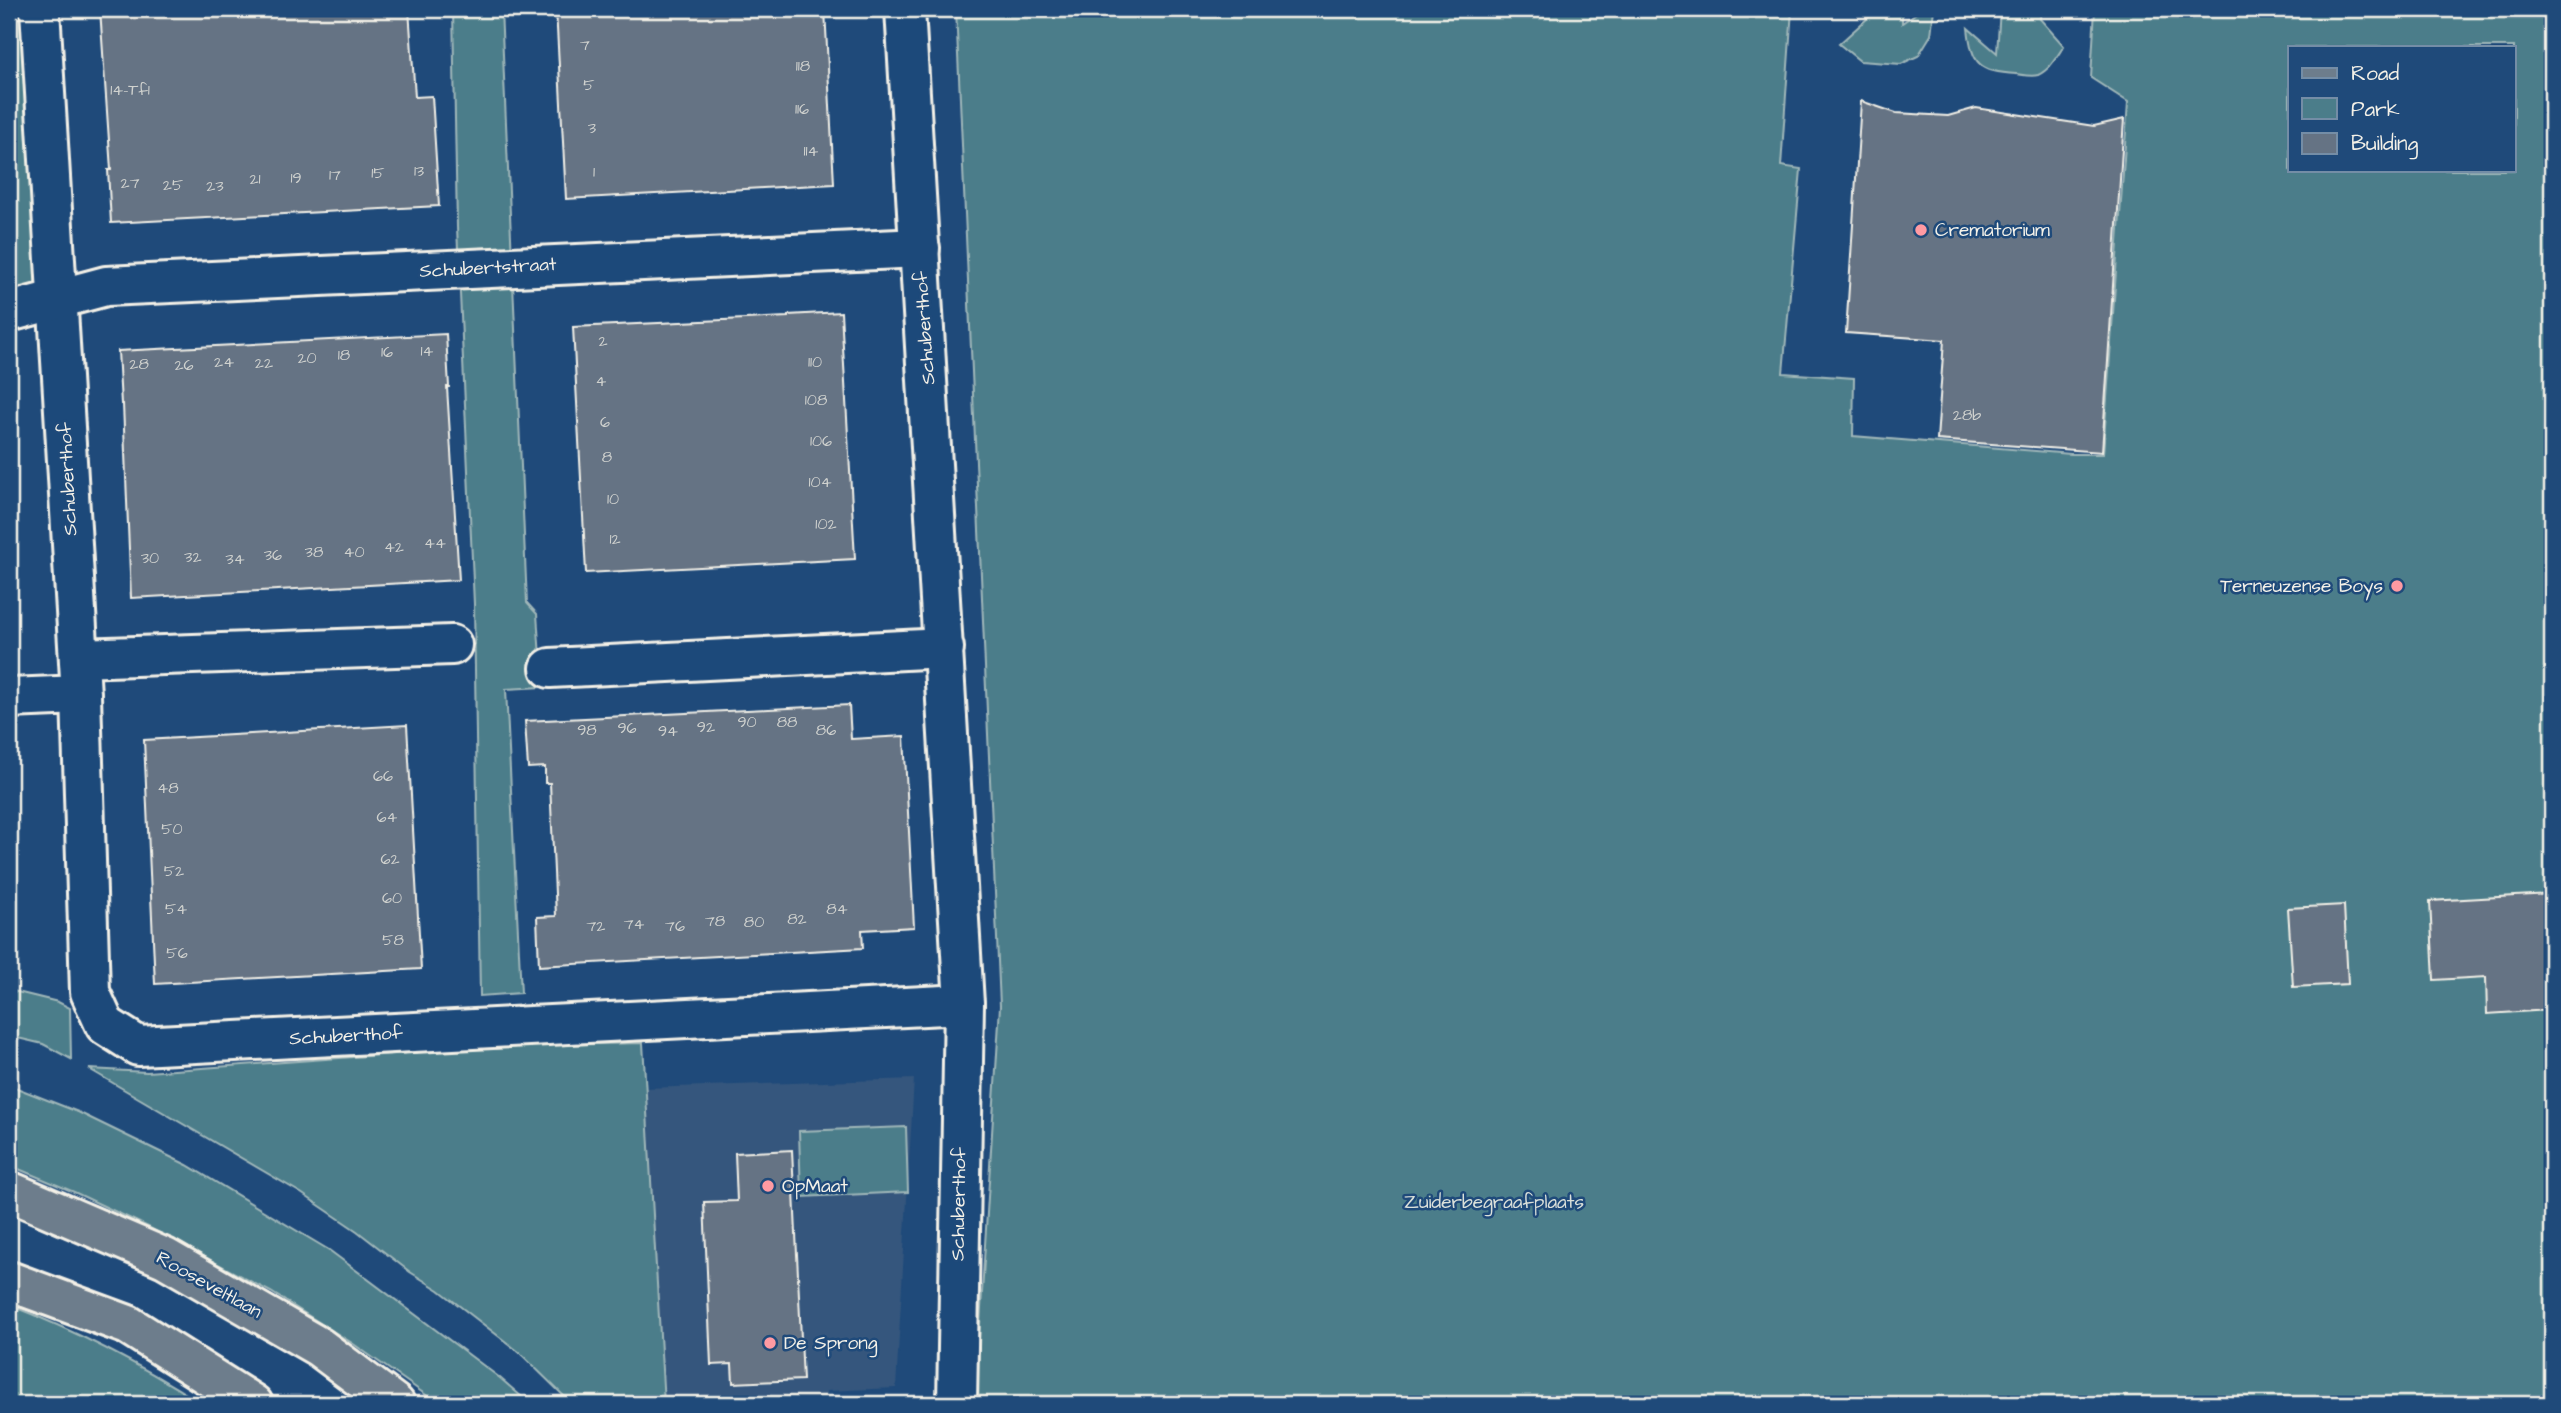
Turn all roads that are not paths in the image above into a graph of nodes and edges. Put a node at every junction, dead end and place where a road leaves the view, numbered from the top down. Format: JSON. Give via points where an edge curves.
{"nodes":[{"id":1,"x":40,"y":9,"type":"edge"},
{"id":2,"x":905,"y":9,"type":"edge"},
{"id":3,"x":920,"y":248,"type":"junction"},
{"id":4,"x":58,"y":300,"type":"junction"},
{"id":5,"x":9,"y":312,"type":"edge"},
{"id":6,"x":452,"y":645,"type":"dead end"},
{"id":7,"x":944,"y":648,"type":"junction"},
{"id":8,"x":550,"y":668,"type":"dead end"},
{"id":9,"x":80,"y":676,"type":"junction"},
{"id":10,"x":9,"y":698,"type":"edge"},
{"id":11,"x":964,"y":1004,"type":"junction"},
{"id":12,"x":9,"y":1191,"type":"edge"},
{"id":13,"x":9,"y":1281,"type":"edge"},
{"id":14,"x":253,"y":1404,"type":"edge"},
{"id":15,"x":396,"y":1404,"type":"edge"},
{"id":16,"x":957,"y":1404,"type":"edge"}],
"edges":[{"from":1,"to":4,"type":"street","name":"Schuberthof"},
{"from":2,"to":3,"type":"street","name":"Schuberthof"},
{"from":3,"to":4,"type":"street","name":"Schubertstraat","via":[[106,286]]},
{"from":3,"to":7,"type":"street","name":"Schuberthof"},
{"from":4,"to":5,"type":"street"},
{"from":4,"to":9,"type":"street","name":"Schuberthof"},
{"from":6,"to":9,"type":"street"},
{"from":7,"to":8,"type":"street"},
{"from":7,"to":11,"type":"street","name":"Schuberthof"},
{"from":9,"to":10,"type":"street"},
{"from":9,"to":11,"type":"street","name":"Schuberthof","via":[[90,992],[105,1025],[138,1046]]},
{"from":11,"to":16,"type":"street","name":"Schuberthof"},
{"from":12,"to":15,"type":"main road","name":"Rooseveltlaan","via":[[165,1258],[319,1347]]},
{"from":13,"to":14,"type":"main road","via":[[128,1325]]}]}
